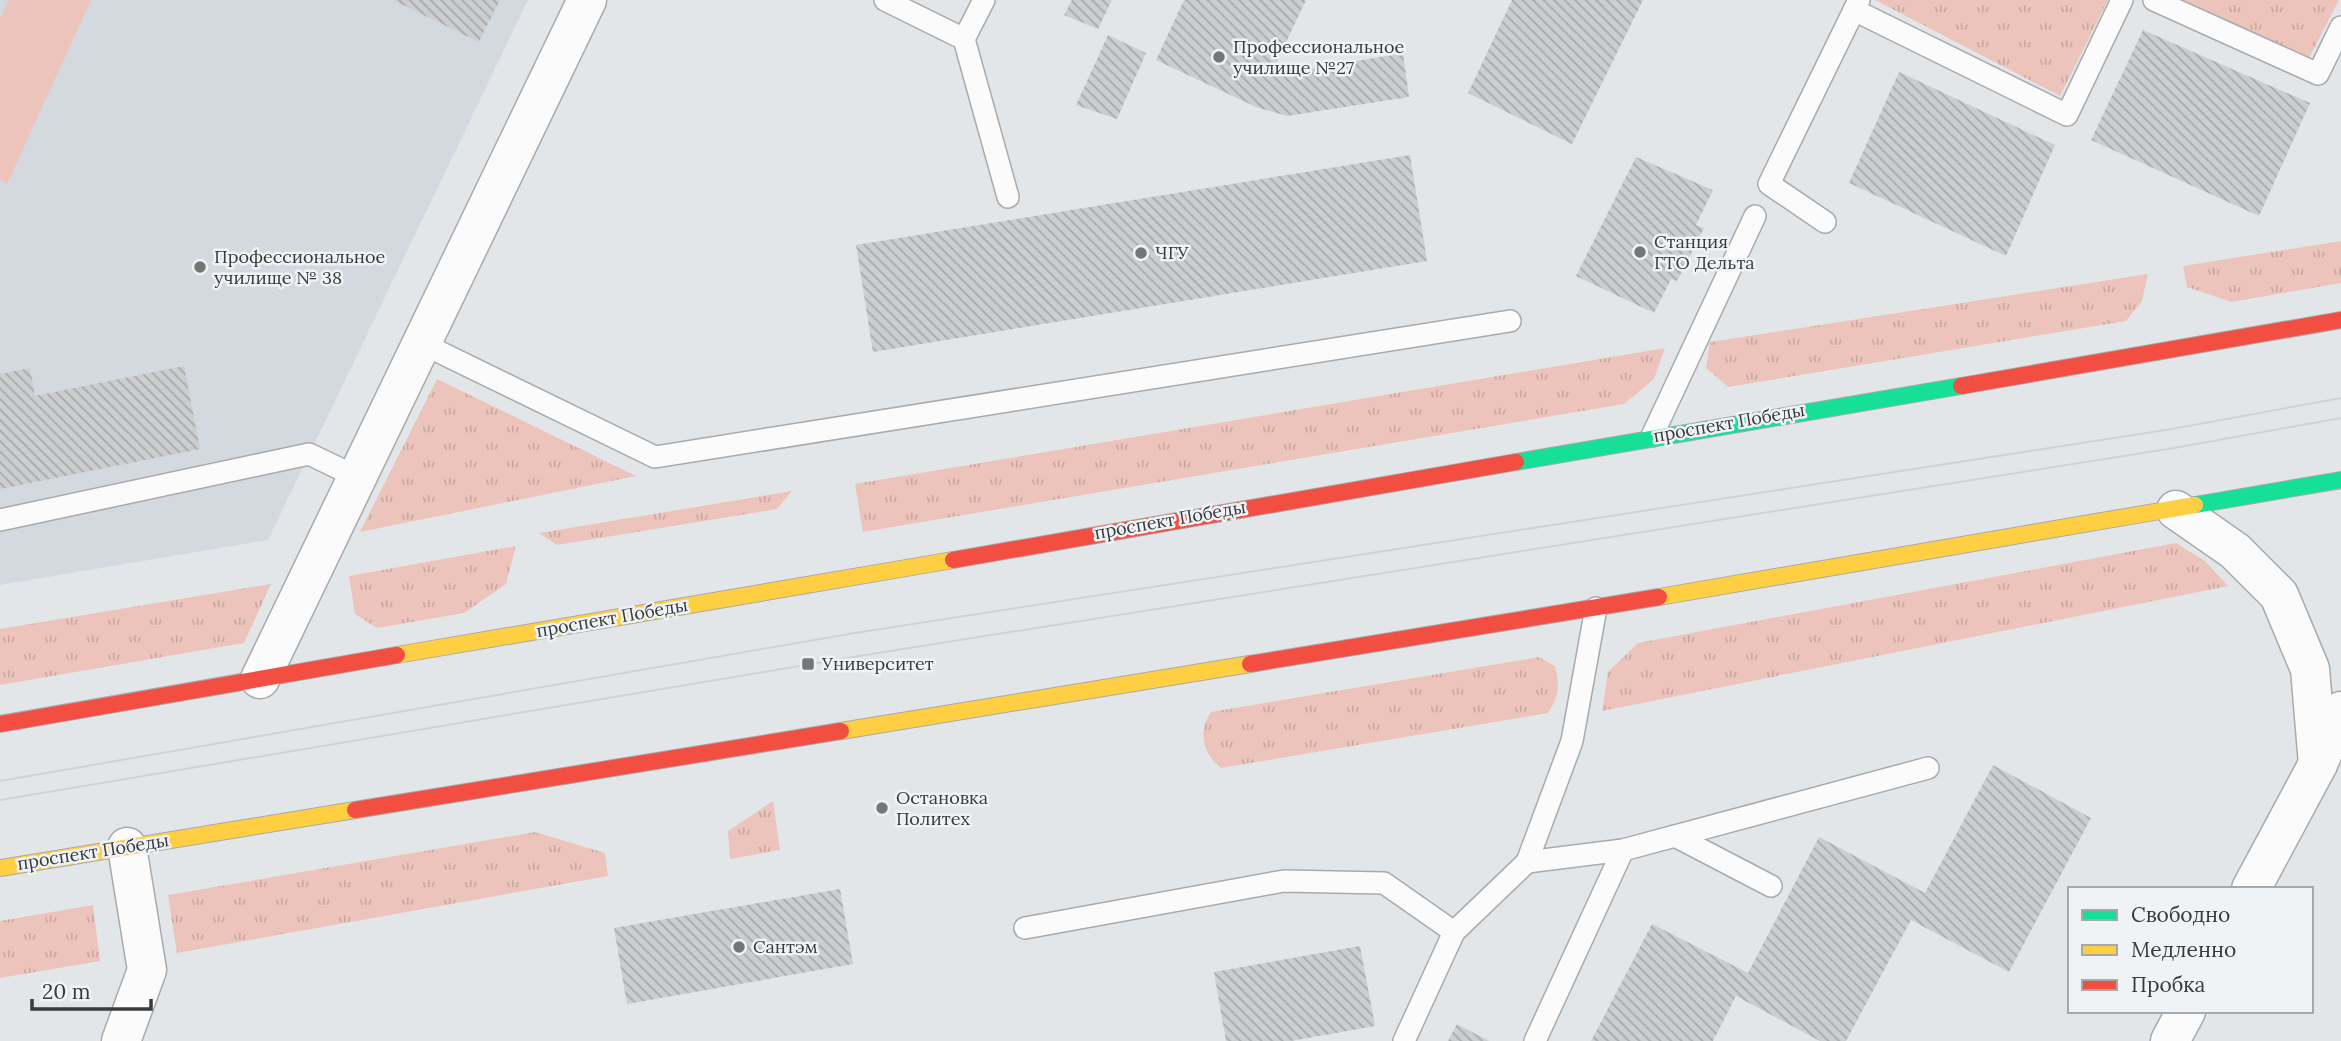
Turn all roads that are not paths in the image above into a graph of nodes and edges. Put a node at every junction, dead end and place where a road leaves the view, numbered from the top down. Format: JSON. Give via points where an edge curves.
{"nodes":[{"id":1,"x":587,"y":0,"type":"edge"},
{"id":2,"x":885,"y":0,"type":"edge"},
{"id":3,"x":984,"y":0,"type":"edge"},
{"id":4,"x":2122,"y":0,"type":"edge"},
{"id":5,"x":2154,"y":0,"type":"edge"},
{"id":6,"x":1856,"y":5,"type":"edge"},
{"id":7,"x":2341,"y":27,"type":"edge"},
{"id":8,"x":964,"y":39,"type":"junction"},
{"id":9,"x":1008,"y":197,"type":"dead end"},
{"id":10,"x":1755,"y":216,"type":"dead end"},
{"id":11,"x":1825,"y":222,"type":"dead end"},
{"id":12,"x":2341,"y":320,"type":"edge"},
{"id":13,"x":1510,"y":321,"type":"dead end"},
{"id":14,"x":423,"y":344,"type":"junction"},
{"id":15,"x":1653,"y":436,"type":"junction"},
{"id":16,"x":357,"y":477,"type":"junction"},
{"id":17,"x":2341,"y":480,"type":"edge"},
{"id":18,"x":2176,"y":510,"type":"junction"},
{"id":19,"x":0,"y":520,"type":"edge"},
{"id":20,"x":1597,"y":608,"type":"junction"},
{"id":21,"x":260,"y":679,"type":"junction"},
{"id":22,"x":2341,"y":711,"type":"edge"},
{"id":23,"x":0,"y":724,"type":"edge"},
{"id":24,"x":2318,"y":764,"type":"junction"},
{"id":25,"x":1928,"y":768,"type":"dead end"},
{"id":26,"x":1675,"y":836,"type":"junction"},
{"id":27,"x":127,"y":847,"type":"junction"},
{"id":28,"x":1623,"y":850,"type":"junction"},
{"id":29,"x":1527,"y":862,"type":"junction"},
{"id":30,"x":0,"y":868,"type":"edge"},
{"id":31,"x":1771,"y":886,"type":"dead end"},
{"id":32,"x":2252,"y":887,"type":"edge"},
{"id":33,"x":1026,"y":928,"type":"dead end"},
{"id":34,"x":1454,"y":932,"type":"junction"},
{"id":35,"x":2185,"y":1013,"type":"edge"},
{"id":36,"x":121,"y":1041,"type":"edge"},
{"id":37,"x":1404,"y":1041,"type":"edge"},
{"id":38,"x":1535,"y":1041,"type":"edge"},
{"id":39,"x":2170,"y":1041,"type":"edge"}],
"edges":[{"from":1,"to":14,"type":"street"},
{"from":2,"to":8,"type":"lane"},
{"from":3,"to":8,"type":"lane"},
{"from":4,"to":6,"type":"lane","via":[[2067,114]]},
{"from":5,"to":7,"type":"lane","via":[[2318,75]]},
{"from":6,"to":11,"type":"lane","via":[[1769,184]]},
{"from":8,"to":9,"type":"lane"},
{"from":10,"to":15,"type":"lane"},
{"from":12,"to":15,"type":"main road","name":"проспект Победы"},
{"from":13,"to":14,"type":"lane","via":[[655,457]]},
{"from":14,"to":16,"type":"street"},
{"from":15,"to":21,"type":"main road","name":"проспект Победы"},
{"from":16,"to":19,"type":"lane","via":[[309,454]]},
{"from":16,"to":21,"type":"street"},
{"from":17,"to":18,"type":"main road","name":"проспект Победы"},
{"from":18,"to":20,"type":"main road","name":"проспект Победы"},
{"from":18,"to":24,"type":"street","via":[[2235,551],[2279,595],[2310,669]]},
{"from":20,"to":27,"type":"main road","name":"проспект Победы"},
{"from":20,"to":29,"type":"lane","via":[[1572,741]]},
{"from":21,"to":23,"type":"main road","name":"проспект Победы"},
{"from":22,"to":24,"type":"street"},
{"from":24,"to":32,"type":"street"},
{"from":25,"to":26,"type":"lane"},
{"from":26,"to":28,"type":"lane"},
{"from":26,"to":31,"type":"lane"},
{"from":27,"to":30,"type":"main road","name":"проспект Победы"},
{"from":27,"to":36,"type":"street","via":[[147,970]]},
{"from":28,"to":29,"type":"lane"},
{"from":28,"to":38,"type":"lane"},
{"from":29,"to":34,"type":"lane"},
{"from":33,"to":34,"type":"lane","via":[[1284,881],[1384,883]]},
{"from":34,"to":37,"type":"lane"},
{"from":35,"to":39,"type":"street"}]}
